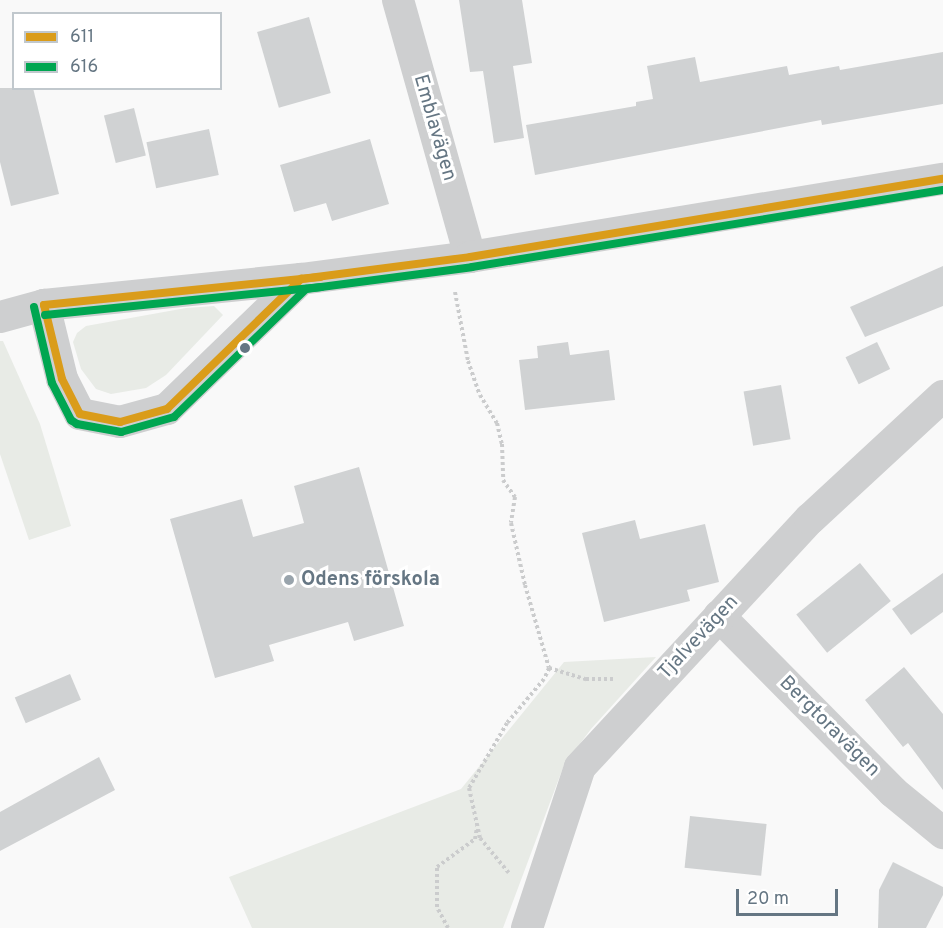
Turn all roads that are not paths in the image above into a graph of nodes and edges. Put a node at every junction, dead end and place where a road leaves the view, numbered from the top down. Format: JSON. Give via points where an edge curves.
{"nodes":[{"id":1,"x":398,"y":0,"type":"edge"},
{"id":2,"x":943,"y":178,"type":"edge"},
{"id":3,"x":459,"y":258,"type":"junction"},
{"id":4,"x":301,"y":279,"type":"junction"},
{"id":5,"x":44,"y":305,"type":"junction"},
{"id":6,"x":0,"y":317,"type":"edge"},
{"id":7,"x":943,"y":396,"type":"edge"},
{"id":8,"x":719,"y":616,"type":"junction"},
{"id":9,"x":943,"y":833,"type":"edge"},
{"id":10,"x":531,"y":917,"type":"edge"}],
"edges":[{"from":1,"to":3,"type":"street","name":"Emblavägen"},
{"from":2,"to":3,"type":"street"},
{"from":3,"to":4,"type":"street"},
{"from":4,"to":5,"type":"street"},
{"from":4,"to":5,"type":"street","via":[[167,409],[120,422],[80,414],[62,379]]},
{"from":5,"to":6,"type":"street"},
{"from":7,"to":8,"type":"street","name":"Tjalvevägen","via":[[810,519]]},
{"from":8,"to":9,"type":"street","name":"Bergtoravägen","via":[[893,792]]},
{"from":8,"to":10,"type":"street","name":"Tjalvevägen","via":[[580,767]]}]}
